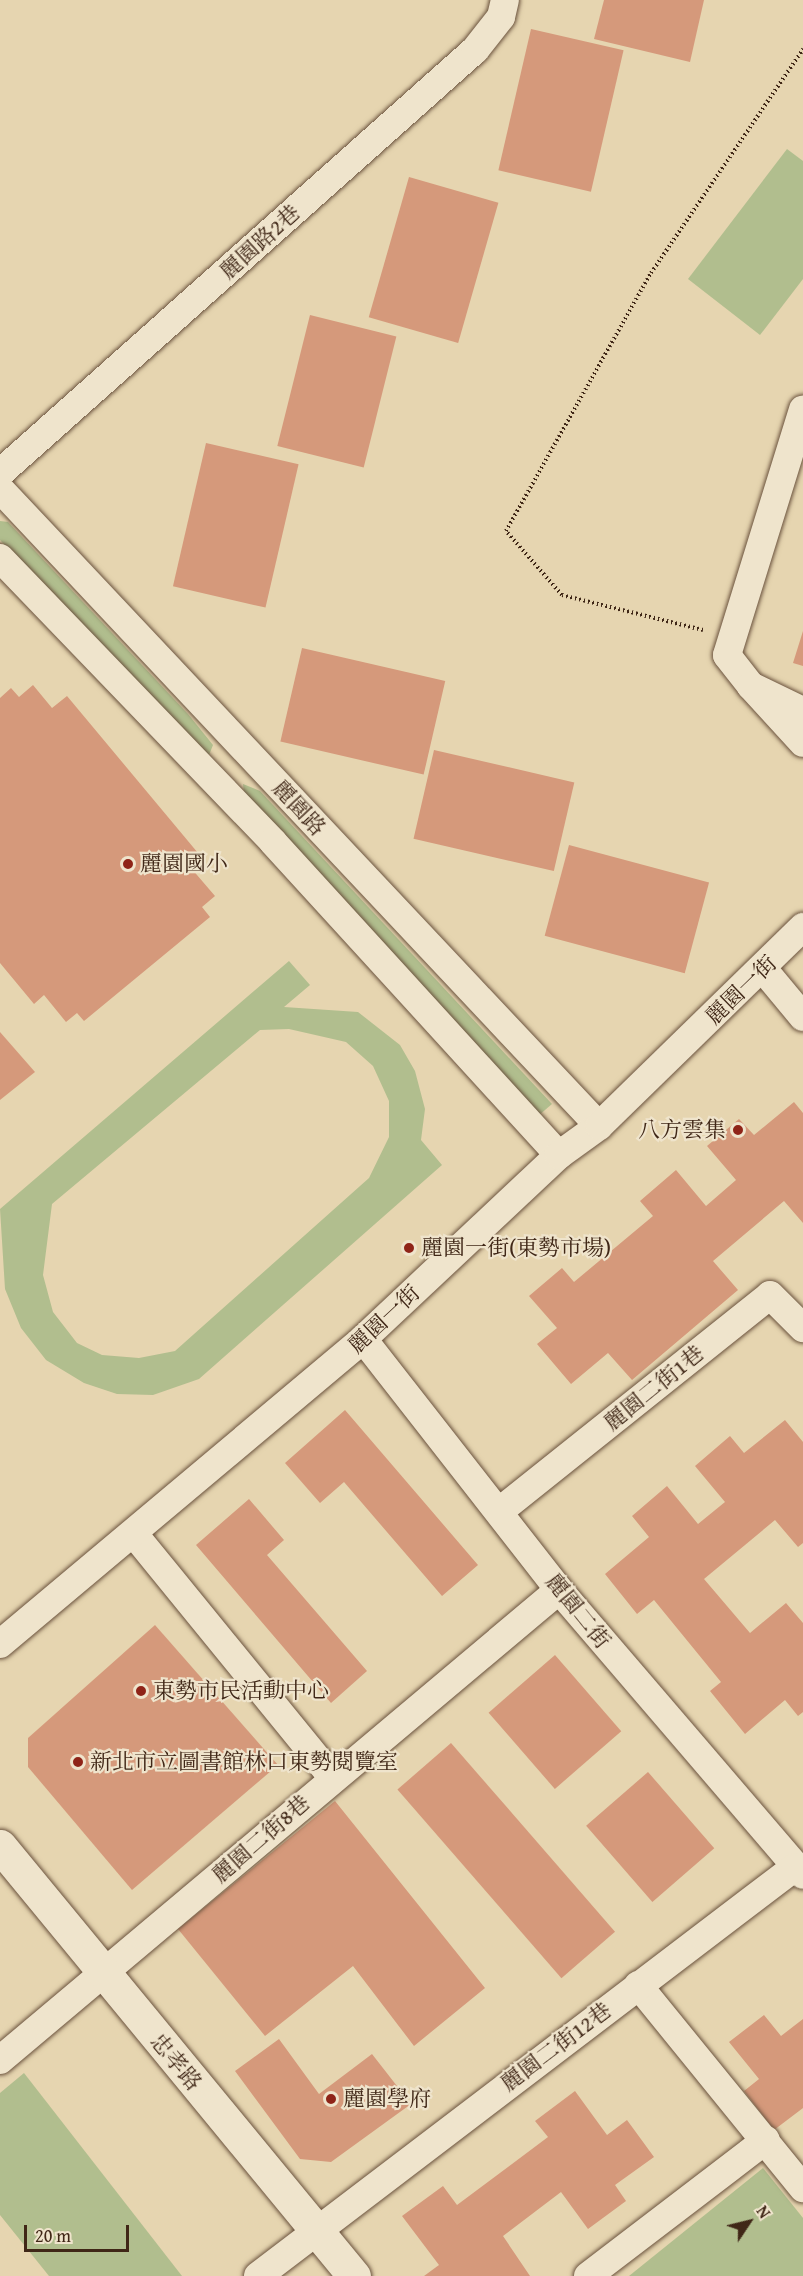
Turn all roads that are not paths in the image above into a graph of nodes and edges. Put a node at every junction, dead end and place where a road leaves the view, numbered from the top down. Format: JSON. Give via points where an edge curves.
{"nodes":[{"id":1,"x":505,"y":0,"type":"edge"},
{"id":2,"x":803,"y":410,"type":"edge"},
{"id":3,"x":0,"y":473,"type":"edge"},
{"id":4,"x":0,"y":489,"type":"edge"},
{"id":5,"x":0,"y":558,"type":"edge"},
{"id":6,"x":751,"y":686,"type":"junction"},
{"id":7,"x":803,"y":711,"type":"edge"},
{"id":8,"x":803,"y":743,"type":"edge"},
{"id":9,"x":803,"y":927,"type":"edge"},
{"id":10,"x":764,"y":969,"type":"junction"},
{"id":11,"x":803,"y":1017,"type":"edge"},
{"id":12,"x":599,"y":1126,"type":"junction"},
{"id":13,"x":559,"y":1155,"type":"junction"},
{"id":14,"x":803,"y":1328,"type":"edge"},
{"id":15,"x":363,"y":1339,"type":"junction"},
{"id":16,"x":501,"y":1510,"type":"junction"},
{"id":17,"x":134,"y":1534,"type":"junction"},
{"id":18,"x":559,"y":1590,"type":"junction"},
{"id":19,"x":0,"y":1644,"type":"edge"},
{"id":20,"x":332,"y":1777,"type":"junction"},
{"id":21,"x":0,"y":1846,"type":"edge"},
{"id":22,"x":799,"y":1871,"type":"edge"},
{"id":23,"x":103,"y":1975,"type":"junction"},
{"id":24,"x":638,"y":1985,"type":"junction"},
{"id":25,"x":0,"y":2060,"type":"edge"},
{"id":26,"x":765,"y":2140,"type":"junction"},
{"id":27,"x":803,"y":2188,"type":"edge"},
{"id":28,"x":316,"y":2227,"type":"junction"},
{"id":29,"x":597,"y":2274,"type":"edge"},
{"id":30,"x":258,"y":2276,"type":"edge"},
{"id":31,"x":354,"y":2276,"type":"edge"}],
"edges":[{"from":1,"to":3,"type":"street","name":"麗園路2巷","via":[[501,17],[475,50]]},
{"from":2,"to":6,"type":"street","via":[[727,655]]},
{"from":4,"to":12,"type":"street","name":"麗園路"},
{"from":5,"to":13,"type":"street","name":"麗園路","via":[[273,842]]},
{"from":6,"to":7,"type":"street"},
{"from":6,"to":8,"type":"street"},
{"from":9,"to":10,"type":"street","name":"麗園一街"},
{"from":10,"to":11,"type":"street"},
{"from":10,"to":12,"type":"street","name":"麗園一街"},
{"from":12,"to":13,"type":"street","name":"麗園一街"},
{"from":13,"to":15,"type":"street","name":"麗園一街"},
{"from":14,"to":16,"type":"street","name":"麗園二街1巷","via":[[770,1295]]},
{"from":15,"to":16,"type":"street","name":"麗園二街"},
{"from":15,"to":17,"type":"street","name":"麗園一街"},
{"from":16,"to":18,"type":"street","name":"麗園二街"},
{"from":17,"to":19,"type":"street","name":"麗園一街"},
{"from":17,"to":20,"type":"street"},
{"from":18,"to":20,"type":"street","name":"麗園二街8巷"},
{"from":18,"to":22,"type":"street","name":"麗園二街"},
{"from":20,"to":23,"type":"street","name":"麗園二街8巷"},
{"from":21,"to":23,"type":"street","name":"忠孝路"},
{"from":22,"to":24,"type":"street","name":"麗園二街12巷"},
{"from":23,"to":25,"type":"street","name":"麗園二街8巷"},
{"from":23,"to":28,"type":"street","name":"忠孝路"},
{"from":24,"to":26,"type":"street"},
{"from":24,"to":28,"type":"street","name":"麗園二街12巷"},
{"from":26,"to":27,"type":"street"},
{"from":26,"to":29,"type":"street"},
{"from":28,"to":30,"type":"street","name":"麗園二街12巷"},
{"from":28,"to":31,"type":"street","name":"忠孝路"}]}
